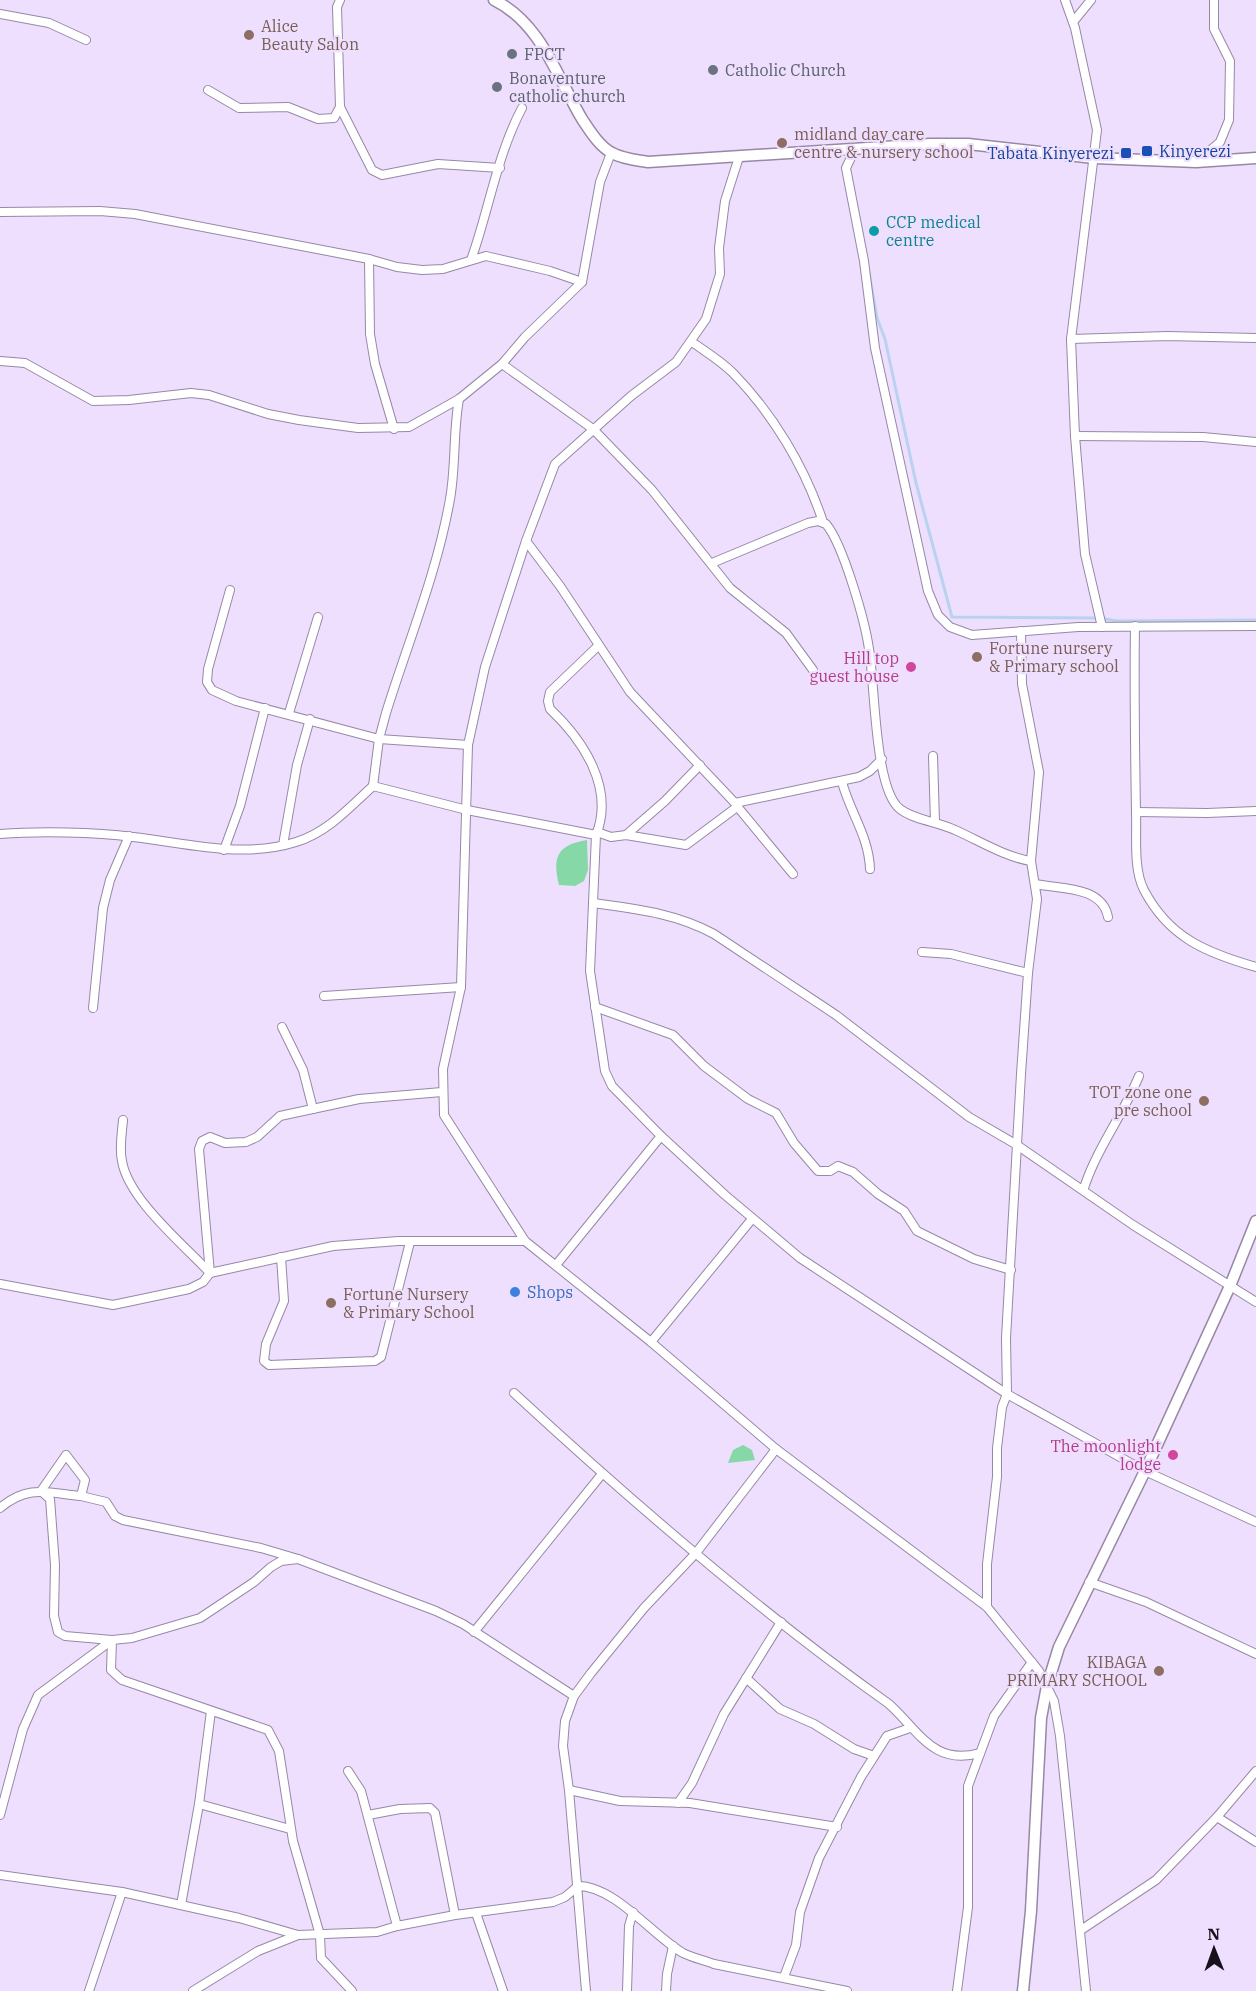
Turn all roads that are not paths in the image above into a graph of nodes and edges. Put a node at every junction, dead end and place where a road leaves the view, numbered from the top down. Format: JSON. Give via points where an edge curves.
{"nodes":[{"id":1,"x":340,"y":0,"type":"edge"},
{"id":2,"x":494,"y":0,"type":"edge"},
{"id":3,"x":1065,"y":0,"type":"edge"},
{"id":4,"x":1091,"y":0,"type":"edge"},
{"id":5,"x":1214,"y":0,"type":"edge"},
{"id":6,"x":0,"y":14,"type":"edge"},
{"id":7,"x":1073,"y":22,"type":"junction"},
{"id":8,"x":86,"y":40,"type":"dead end"},
{"id":9,"x":208,"y":90,"type":"dead end"},
{"id":10,"x":340,"y":107,"type":"junction"},
{"id":11,"x":522,"y":108,"type":"dead end"},
{"id":12,"x":855,"y":149,"type":"junction"},
{"id":13,"x":611,"y":153,"type":"junction"},
{"id":14,"x":739,"y":157,"type":"junction"},
{"id":15,"x":1094,"y":158,"type":"junction"},
{"id":16,"x":1256,"y":158,"type":"edge"},
{"id":17,"x":1196,"y":162,"type":"junction"},
{"id":18,"x":500,"y":168,"type":"junction"},
{"id":19,"x":0,"y":212,"type":"edge"},
{"id":20,"x":369,"y":259,"type":"junction"},
{"id":21,"x":471,"y":260,"type":"junction"},
{"id":22,"x":582,"y":282,"type":"junction"},
{"id":23,"x":1256,"y":338,"type":"edge"},
{"id":24,"x":1071,"y":339,"type":"junction"},
{"id":25,"x":692,"y":342,"type":"junction"},
{"id":26,"x":0,"y":361,"type":"edge"},
{"id":27,"x":502,"y":364,"type":"junction"},
{"id":28,"x":459,"y":399,"type":"junction"},
{"id":29,"x":394,"y":429,"type":"junction"},
{"id":30,"x":593,"y":429,"type":"junction"},
{"id":31,"x":1075,"y":436,"type":"junction"},
{"id":32,"x":1256,"y":441,"type":"edge"},
{"id":33,"x":823,"y":522,"type":"junction"},
{"id":34,"x":526,"y":541,"type":"junction"},
{"id":35,"x":712,"y":563,"type":"junction"},
{"id":36,"x":230,"y":590,"type":"dead end"},
{"id":37,"x":318,"y":617,"type":"dead end"},
{"id":38,"x":1136,"y":626,"type":"junction"},
{"id":39,"x":1256,"y":626,"type":"edge"},
{"id":40,"x":1102,"y":627,"type":"junction"},
{"id":41,"x":1020,"y":631,"type":"junction"},
{"id":42,"x":598,"y":646,"type":"junction"},
{"id":43,"x":813,"y":670,"type":"dead end"},
{"id":44,"x":265,"y":708,"type":"junction"},
{"id":45,"x":289,"y":713,"type":"junction"},
{"id":46,"x":310,"y":719,"type":"junction"},
{"id":47,"x":379,"y":739,"type":"junction"},
{"id":48,"x":468,"y":745,"type":"junction"},
{"id":49,"x":933,"y":756,"type":"dead end"},
{"id":50,"x":882,"y":759,"type":"junction"},
{"id":51,"x":699,"y":765,"type":"junction"},
{"id":52,"x":842,"y":782,"type":"junction"},
{"id":53,"x":374,"y":786,"type":"junction"},
{"id":54,"x":736,"y":805,"type":"junction"},
{"id":55,"x":467,"y":810,"type":"junction"},
{"id":56,"x":1256,"y":811,"type":"edge"},
{"id":57,"x":1136,"y":812,"type":"junction"},
{"id":58,"x":935,"y":822,"type":"junction"},
{"id":59,"x":597,"y":833,"type":"junction"},
{"id":60,"x":0,"y":834,"type":"edge"},
{"id":61,"x":626,"y":835,"type":"junction"},
{"id":62,"x":129,"y":836,"type":"junction"},
{"id":63,"x":283,"y":845,"type":"junction"},
{"id":64,"x":224,"y":850,"type":"junction"},
{"id":65,"x":1031,"y":861,"type":"junction"},
{"id":66,"x":870,"y":869,"type":"dead end"},
{"id":67,"x":793,"y":874,"type":"dead end"},
{"id":68,"x":1035,"y":884,"type":"junction"},
{"id":69,"x":593,"y":903,"type":"junction"},
{"id":70,"x":1108,"y":917,"type":"dead end"},
{"id":71,"x":922,"y":952,"type":"dead end"},
{"id":72,"x":1256,"y":967,"type":"edge"},
{"id":73,"x":1028,"y":973,"type":"junction"},
{"id":74,"x":461,"y":987,"type":"junction"},
{"id":75,"x":324,"y":996,"type":"dead end"},
{"id":76,"x":595,"y":1007,"type":"junction"},
{"id":77,"x":93,"y":1008,"type":"dead end"},
{"id":78,"x":282,"y":1027,"type":"dead end"},
{"id":79,"x":1139,"y":1076,"type":"dead end"},
{"id":80,"x":442,"y":1092,"type":"junction"},
{"id":81,"x":313,"y":1108,"type":"junction"},
{"id":82,"x":123,"y":1120,"type":"dead end"},
{"id":83,"x":661,"y":1136,"type":"junction"},
{"id":84,"x":1017,"y":1145,"type":"junction"},
{"id":85,"x":1084,"y":1188,"type":"junction"},
{"id":86,"x":752,"y":1219,"type":"junction"},
{"id":87,"x":1256,"y":1221,"type":"edge"},
{"id":88,"x":525,"y":1241,"type":"junction"},
{"id":89,"x":410,"y":1242,"type":"junction"},
{"id":90,"x":281,"y":1257,"type":"junction"},
{"id":91,"x":556,"y":1265,"type":"junction"},
{"id":92,"x":1011,"y":1270,"type":"junction"},
{"id":93,"x":210,"y":1273,"type":"junction"},
{"id":94,"x":0,"y":1284,"type":"edge"},
{"id":95,"x":1230,"y":1286,"type":"junction"},
{"id":96,"x":1256,"y":1302,"type":"edge"},
{"id":97,"x":651,"y":1342,"type":"junction"},
{"id":98,"x":514,"y":1393,"type":"dead end"},
{"id":99,"x":1007,"y":1394,"type":"junction"},
{"id":100,"x":776,"y":1449,"type":"junction"},
{"id":101,"x":1145,"y":1471,"type":"junction"},
{"id":102,"x":602,"y":1474,"type":"junction"},
{"id":103,"x":41,"y":1491,"type":"junction"},
{"id":104,"x":81,"y":1496,"type":"junction"},
{"id":105,"x":0,"y":1508,"type":"edge"},
{"id":106,"x":1256,"y":1522,"type":"edge"},
{"id":107,"x":696,"y":1553,"type":"junction"},
{"id":108,"x":298,"y":1559,"type":"junction"},
{"id":109,"x":1089,"y":1582,"type":"junction"},
{"id":110,"x":987,"y":1607,"type":"junction"},
{"id":111,"x":781,"y":1622,"type":"junction"},
{"id":112,"x":474,"y":1632,"type":"junction"},
{"id":113,"x":112,"y":1640,"type":"junction"},
{"id":114,"x":1256,"y":1654,"type":"edge"},
{"id":115,"x":1032,"y":1662,"type":"junction"},
{"id":116,"x":746,"y":1678,"type":"junction"},
{"id":117,"x":1047,"y":1686,"type":"junction"},
{"id":118,"x":574,"y":1696,"type":"junction"},
{"id":119,"x":211,"y":1711,"type":"junction"},
{"id":120,"x":910,"y":1728,"type":"junction"},
{"id":121,"x":980,"y":1753,"type":"junction"},
{"id":122,"x":874,"y":1756,"type":"junction"},
{"id":123,"x":348,"y":1771,"type":"dead end"},
{"id":124,"x":1256,"y":1771,"type":"edge"},
{"id":125,"x":570,"y":1790,"type":"junction"},
{"id":126,"x":678,"y":1803,"type":"junction"},
{"id":127,"x":199,"y":1804,"type":"junction"},
{"id":128,"x":0,"y":1815,"type":"edge"},
{"id":129,"x":368,"y":1815,"type":"junction"},
{"id":130,"x":1217,"y":1817,"type":"junction"},
{"id":131,"x":837,"y":1827,"type":"junction"},
{"id":132,"x":290,"y":1829,"type":"junction"},
{"id":133,"x":1256,"y":1842,"type":"edge"},
{"id":134,"x":0,"y":1875,"type":"edge"},
{"id":135,"x":578,"y":1886,"type":"junction"},
{"id":136,"x":122,"y":1892,"type":"junction"},
{"id":137,"x":181,"y":1905,"type":"junction"},
{"id":138,"x":633,"y":1912,"type":"junction"},
{"id":139,"x":476,"y":1913,"type":"junction"},
{"id":140,"x":455,"y":1915,"type":"junction"},
{"id":141,"x":397,"y":1926,"type":"junction"},
{"id":142,"x":1081,"y":1930,"type":"junction"},
{"id":143,"x":298,"y":1935,"type":"junction"},
{"id":144,"x":320,"y":1935,"type":"junction"},
{"id":145,"x":673,"y":1946,"type":"junction"},
{"id":146,"x":784,"y":1977,"type":"junction"},
{"id":147,"x":89,"y":1991,"type":"edge"},
{"id":148,"x":192,"y":1991,"type":"edge"},
{"id":149,"x":352,"y":1991,"type":"edge"},
{"id":150,"x":503,"y":1991,"type":"edge"},
{"id":151,"x":586,"y":1991,"type":"edge"},
{"id":152,"x":627,"y":1991,"type":"edge"},
{"id":153,"x":666,"y":1991,"type":"edge"},
{"id":154,"x":847,"y":1991,"type":"edge"},
{"id":155,"x":957,"y":1991,"type":"edge"},
{"id":156,"x":1023,"y":1991,"type":"edge"},
{"id":157,"x":1086,"y":1991,"type":"edge"}],
"edges":[{"from":1,"to":10,"type":"street"},
{"from":2,"to":13,"type":"street","via":[[516,13],[534,31],[590,131]]},
{"from":3,"to":7,"type":"street"},
{"from":4,"to":7,"type":"street"},
{"from":5,"to":17,"type":"street","via":[[1214,29],[1230,61],[1229,120],[1220,142]]},
{"from":6,"to":8,"type":"street","via":[[49,23]]},
{"from":7,"to":15,"type":"street","via":[[1097,129]]},
{"from":9,"to":10,"type":"street","via":[[239,108],[288,107],[318,119],[334,118]]},
{"from":10,"to":18,"type":"street","via":[[377,174],[438,164]]},
{"from":11,"to":18,"type":"street","via":[[505,140]]},
{"from":12,"to":14,"type":"street"},
{"from":12,"to":15,"type":"street","via":[[968,144]]},
{"from":12,"to":41,"type":"street","via":[[846,168],[875,348],[932,605],[958,631],[972,635]]},
{"from":13,"to":14,"type":"street","via":[[648,162]]},
{"from":13,"to":22,"type":"street","via":[[600,182]]},
{"from":14,"to":25,"type":"street","via":[[726,201],[719,248],[720,274],[706,319]]},
{"from":15,"to":17,"type":"street"},
{"from":15,"to":24,"type":"street"},
{"from":16,"to":17,"type":"street"},
{"from":18,"to":21,"type":"street"},
{"from":19,"to":20,"type":"street","via":[[135,214]]},
{"from":20,"to":21,"type":"street","via":[[422,270],[443,269]]},
{"from":20,"to":29,"type":"street","via":[[370,334]]},
{"from":21,"to":22,"type":"street","via":[[486,256]]},
{"from":22,"to":27,"type":"street"},
{"from":23,"to":24,"type":"street"},
{"from":24,"to":31,"type":"street"},
{"from":25,"to":30,"type":"street","via":[[676,362]]},
{"from":25,"to":33,"type":"street","via":[[732,372],[760,406],[798,460]]},
{"from":26,"to":29,"type":"street","via":[[25,363],[93,400],[191,393],[288,418]]},
{"from":27,"to":28,"type":"street"},
{"from":27,"to":30,"type":"street"},
{"from":28,"to":29,"type":"street","via":[[409,427]]},
{"from":28,"to":47,"type":"street","via":[[450,497],[439,551]]},
{"from":30,"to":34,"type":"street","via":[[555,464]]},
{"from":30,"to":35,"type":"street","via":[[652,490]]},
{"from":31,"to":32,"type":"street"},
{"from":31,"to":40,"type":"street","via":[[1085,554]]},
{"from":33,"to":35,"type":"street","via":[[808,523]]},
{"from":33,"to":50,"type":"street","via":[[833,537],[861,612]]},
{"from":34,"to":42,"type":"street"},
{"from":34,"to":48,"type":"street","via":[[485,667]]},
{"from":35,"to":43,"type":"street","via":[[730,588],[786,633]]},
{"from":36,"to":44,"type":"street","via":[[207,682],[224,696]]},
{"from":37,"to":45,"type":"street"},
{"from":38,"to":39,"type":"street"},
{"from":38,"to":40,"type":"street"},
{"from":38,"to":57,"type":"street"},
{"from":40,"to":41,"type":"street"},
{"from":41,"to":65,"type":"street","via":[[1022,684],[1039,772]]},
{"from":42,"to":51,"type":"street","via":[[644,708]]},
{"from":42,"to":59,"type":"street","via":[[550,692],[548,701],[595,771],[603,813]]},
{"from":44,"to":45,"type":"street"},
{"from":44,"to":64,"type":"street","via":[[240,806]]},
{"from":45,"to":46,"type":"street"},
{"from":46,"to":47,"type":"street"},
{"from":46,"to":63,"type":"street","via":[[297,765]]},
{"from":47,"to":48,"type":"street"},
{"from":47,"to":53,"type":"street"},
{"from":48,"to":55,"type":"street"},
{"from":49,"to":58,"type":"street"},
{"from":50,"to":52,"type":"street","via":[[864,775]]},
{"from":50,"to":58,"type":"street","via":[[896,806]]},
{"from":51,"to":54,"type":"street"},
{"from":51,"to":61,"type":"street"},
{"from":52,"to":54,"type":"street"},
{"from":52,"to":66,"type":"street","via":[[867,843]]},
{"from":53,"to":55,"type":"street"},
{"from":53,"to":63,"type":"street","via":[[325,828]]},
{"from":54,"to":61,"type":"street","via":[[686,845]]},
{"from":54,"to":67,"type":"street"},
{"from":55,"to":59,"type":"street"},
{"from":55,"to":74,"type":"street"},
{"from":56,"to":57,"type":"street"},
{"from":57,"to":72,"type":"street","via":[[1143,889],[1174,931],[1219,957]]},
{"from":58,"to":65,"type":"street","via":[[1017,859]]},
{"from":59,"to":61,"type":"street"},
{"from":59,"to":69,"type":"street"},
{"from":60,"to":62,"type":"street"},
{"from":62,"to":64,"type":"street"},
{"from":62,"to":77,"type":"street","via":[[103,908]]},
{"from":63,"to":64,"type":"street"},
{"from":65,"to":68,"type":"street"},
{"from":68,"to":70,"type":"street","via":[[1090,894],[1104,902]]},
{"from":68,"to":73,"type":"street","via":[[1037,899]]},
{"from":69,"to":76,"type":"street","via":[[590,971]]},
{"from":69,"to":84,"type":"street","via":[[669,915],[714,934],[836,1015],[969,1117]]},
{"from":71,"to":73,"type":"street","via":[[951,954]]},
{"from":73,"to":84,"type":"street"},
{"from":74,"to":75,"type":"street"},
{"from":74,"to":80,"type":"street"},
{"from":76,"to":83,"type":"street","via":[[608,1078]]},
{"from":76,"to":92,"type":"street","via":[[673,1035],[704,1066],[748,1099],[776,1113],[794,1143],[818,1171],[847,1168],[904,1211],[917,1231],[974,1259]]},
{"from":78,"to":81,"type":"street","via":[[299,1060]]},
{"from":79,"to":85,"type":"street","via":[[1122,1114],[1098,1152]]},
{"from":80,"to":81,"type":"street","via":[[359,1099]]},
{"from":80,"to":88,"type":"street","via":[[448,1122]]},
{"from":81,"to":93,"type":"street","via":[[280,1116],[249,1142],[225,1143],[210,1137],[202,1141],[199,1149]]},
{"from":82,"to":93,"type":"street","via":[[121,1159],[125,1173],[140,1198]]},
{"from":83,"to":86,"type":"street"},
{"from":83,"to":91,"type":"street"},
{"from":84,"to":85,"type":"street"},
{"from":84,"to":92,"type":"street"},
{"from":85,"to":95,"type":"street","via":[[1133,1225]]},
{"from":86,"to":97,"type":"street"},
{"from":86,"to":99,"type":"street","via":[[800,1258]]},
{"from":87,"to":95,"type":"street"},
{"from":88,"to":89,"type":"street"},
{"from":88,"to":91,"type":"street"},
{"from":89,"to":90,"type":"street","via":[[333,1246]]},
{"from":89,"to":90,"type":"street","via":[[381,1357],[375,1361],[269,1365],[264,1361],[266,1344],[284,1302]]},
{"from":90,"to":93,"type":"street"},
{"from":91,"to":97,"type":"street"},
{"from":92,"to":99,"type":"street"},
{"from":93,"to":94,"type":"street","via":[[189,1289],[113,1305]]},
{"from":95,"to":96,"type":"street"},
{"from":95,"to":101,"type":"street"},
{"from":97,"to":100,"type":"street"},
{"from":98,"to":102,"type":"street"},
{"from":99,"to":101,"type":"street"},
{"from":99,"to":110,"type":"street","via":[[997,1448]]},
{"from":100,"to":107,"type":"street"},
{"from":100,"to":110,"type":"street"},
{"from":101,"to":106,"type":"street"},
{"from":101,"to":109,"type":"street"},
{"from":102,"to":107,"type":"street"},
{"from":102,"to":112,"type":"street"},
{"from":103,"to":104,"type":"street"},
{"from":103,"to":104,"type":"street","via":[[66,1455],[85,1480]]},
{"from":103,"to":105,"type":"street","via":[[18,1494]]},
{"from":103,"to":113,"type":"street","via":[[50,1499],[54,1616],[58,1632]]},
{"from":104,"to":108,"type":"street","via":[[106,1502],[115,1516],[146,1527],[213,1538]]},
{"from":107,"to":111,"type":"street"},
{"from":107,"to":118,"type":"street","via":[[644,1608]]},
{"from":108,"to":112,"type":"street","via":[[436,1611]]},
{"from":108,"to":113,"type":"street","via":[[271,1567],[200,1618]]},
{"from":109,"to":114,"type":"street","via":[[1146,1602]]},
{"from":109,"to":117,"type":"street","via":[[1059,1647]]},
{"from":110,"to":115,"type":"street"},
{"from":111,"to":116,"type":"street"},
{"from":111,"to":120,"type":"street","via":[[889,1704]]},
{"from":112,"to":118,"type":"street"},
{"from":113,"to":119,"type":"street","via":[[114,1675]]},
{"from":113,"to":128,"type":"street","via":[[38,1695],[23,1729]]},
{"from":115,"to":117,"type":"street"},
{"from":115,"to":121,"type":"street","via":[[994,1716]]},
{"from":116,"to":122,"type":"street","via":[[780,1709]]},
{"from":116,"to":126,"type":"street"},
{"from":117,"to":142,"type":"street","via":[[1054,1701],[1060,1736]]},
{"from":117,"to":156,"type":"street","via":[[1041,1718]]},
{"from":118,"to":125,"type":"street","via":[[565,1720],[564,1738]]},
{"from":119,"to":127,"type":"street"},
{"from":119,"to":132,"type":"street","via":[[268,1730],[279,1751]]},
{"from":120,"to":121,"type":"street","via":[[953,1757]]},
{"from":120,"to":122,"type":"street","via":[[887,1736]]},
{"from":121,"to":155,"type":"street","via":[[968,1786],[968,1907]]},
{"from":122,"to":131,"type":"street"},
{"from":123,"to":129,"type":"street","via":[[361,1791]]},
{"from":124,"to":130,"type":"street"},
{"from":125,"to":126,"type":"street","via":[[620,1801]]},
{"from":125,"to":135,"type":"street"},
{"from":126,"to":131,"type":"street"},
{"from":127,"to":132,"type":"street"},
{"from":127,"to":137,"type":"street"},
{"from":129,"to":140,"type":"street","via":[[430,1808],[435,1813]]},
{"from":129,"to":141,"type":"street"},
{"from":130,"to":133,"type":"street"},
{"from":130,"to":142,"type":"street","via":[[1156,1880]]},
{"from":131,"to":146,"type":"street","via":[[816,1866]]},
{"from":132,"to":144,"type":"street"},
{"from":134,"to":136,"type":"street"},
{"from":135,"to":138,"type":"street","via":[[595,1890]]},
{"from":135,"to":139,"type":"street","via":[[565,1898],[553,1902]]},
{"from":135,"to":151,"type":"street"},
{"from":136,"to":137,"type":"street"},
{"from":136,"to":147,"type":"street"},
{"from":137,"to":143,"type":"street"},
{"from":138,"to":145,"type":"street"},
{"from":138,"to":152,"type":"street"},
{"from":139,"to":140,"type":"street"},
{"from":139,"to":150,"type":"street"},
{"from":140,"to":141,"type":"street"},
{"from":141,"to":144,"type":"street","via":[[377,1932]]},
{"from":142,"to":157,"type":"street"},
{"from":143,"to":144,"type":"street"},
{"from":143,"to":148,"type":"street","via":[[258,1951]]},
{"from":144,"to":149,"type":"street","via":[[321,1958]]},
{"from":145,"to":146,"type":"street","via":[[714,1964]]},
{"from":145,"to":153,"type":"street"},
{"from":146,"to":154,"type":"street"}]}
